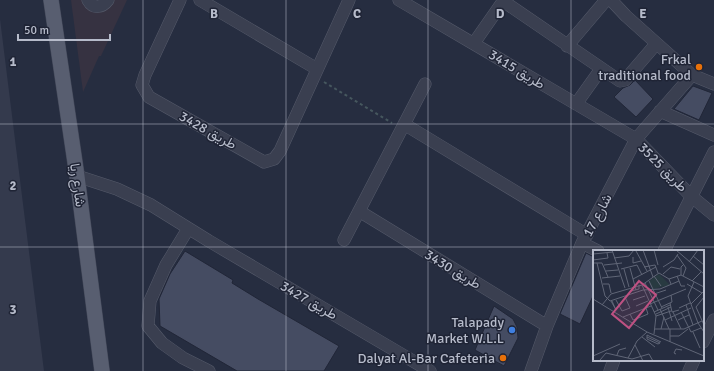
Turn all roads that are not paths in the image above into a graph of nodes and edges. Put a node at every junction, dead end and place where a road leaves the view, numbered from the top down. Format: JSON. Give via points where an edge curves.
{"nodes":[{"id":1,"x":51,"y":0,"type":"edge"},
{"id":2,"x":88,"y":0,"type":"edge"},
{"id":3,"x":108,"y":0,"type":"edge"},
{"id":4,"x":180,"y":0,"type":"edge"},
{"id":5,"x":200,"y":0,"type":"edge"},
{"id":6,"x":349,"y":0,"type":"edge"},
{"id":7,"x":399,"y":0,"type":"edge"},
{"id":8,"x":606,"y":0,"type":"edge"},
{"id":9,"x":611,"y":0,"type":"edge"},
{"id":10,"x":503,"y":1,"type":"edge"},
{"id":11,"x":474,"y":44,"type":"junction"},
{"id":12,"x":656,"y":44,"type":"junction"},
{"id":13,"x":567,"y":46,"type":"junction"},
{"id":14,"x":600,"y":69,"type":"junction"},
{"id":15,"x":316,"y":73,"type":"junction"},
{"id":16,"x":692,"y":75,"type":"junction"},
{"id":17,"x":425,"y":84,"type":"dead end"},
{"id":18,"x":714,"y":84,"type":"edge"},
{"id":19,"x":576,"y":104,"type":"junction"},
{"id":20,"x":660,"y":112,"type":"junction"},
{"id":21,"x":403,"y":126,"type":"junction"},
{"id":22,"x":714,"y":135,"type":"edge"},
{"id":23,"x":636,"y":139,"type":"junction"},
{"id":24,"x":714,"y":152,"type":"edge"},
{"id":25,"x":77,"y":176,"type":"junction"},
{"id":26,"x":691,"y":196,"type":"junction"},
{"id":27,"x":359,"y":211,"type":"junction"},
{"id":28,"x":714,"y":215,"type":"edge"},
{"id":29,"x":188,"y":229,"type":"junction"},
{"id":30,"x":585,"y":239,"type":"junction"},
{"id":31,"x":344,"y":240,"type":"dead end"},
{"id":32,"x":597,"y":250,"type":"edge"},
{"id":33,"x":664,"y":250,"type":"edge"},
{"id":34,"x":547,"y":326,"type":"junction"},
{"id":35,"x":713,"y":327,"type":"edge"},
{"id":36,"x":704,"y":340,"type":"edge"},
{"id":37,"x":614,"y":361,"type":"edge"},
{"id":38,"x":694,"y":361,"type":"edge"},
{"id":39,"x":102,"y":371,"type":"edge"},
{"id":40,"x":209,"y":371,"type":"edge"},
{"id":41,"x":430,"y":371,"type":"edge"},
{"id":42,"x":531,"y":371,"type":"edge"},
{"id":43,"x":610,"y":371,"type":"edge"},
{"id":44,"x":689,"y":371,"type":"edge"}],
"edges":[{"from":1,"to":25,"type":"main road","name":"شارع ريا"},
{"from":2,"to":3,"type":"street","via":[[96,7]]},
{"from":4,"to":15,"type":"street","name":"طريق 3428","via":[[142,85],[149,97],[264,162],[274,159],[280,151]]},
{"from":5,"to":15,"type":"street"},
{"from":6,"to":15,"type":"street","name":"طريق 3428"},
{"from":7,"to":11,"type":"street","name":"طريق 3415"},
{"from":8,"to":13,"type":"street"},
{"from":9,"to":12,"type":"street"},
{"from":10,"to":11,"type":"street"},
{"from":10,"to":13,"type":"street"},
{"from":11,"to":19,"type":"street","name":"طريق 3415"},
{"from":12,"to":14,"type":"street","via":[[626,80],[620,81]]},
{"from":12,"to":16,"type":"street"},
{"from":13,"to":14,"type":"street"},
{"from":14,"to":19,"type":"street"},
{"from":16,"to":18,"type":"street"},
{"from":16,"to":20,"type":"street","name":"شارع 17"},
{"from":17,"to":21,"type":"street"},
{"from":19,"to":23,"type":"street","name":"طريق 3415"},
{"from":20,"to":22,"type":"street"},
{"from":20,"to":23,"type":"street","name":"شارع 17"},
{"from":21,"to":27,"type":"street"},
{"from":21,"to":30,"type":"street"},
{"from":23,"to":26,"type":"street","name":"طريق 3525"},
{"from":23,"to":30,"type":"street","name":"شارع 17"},
{"from":24,"to":26,"type":"street","name":"طريق 3525"},
{"from":25,"to":29,"type":"street","name":"طريق 3427","via":[[117,189],[150,205]]},
{"from":25,"to":39,"type":"main road","name":"شارع ريا"},
{"from":26,"to":28,"type":"street","name":"طريق 3525"},
{"from":26,"to":33,"type":"street"},
{"from":27,"to":31,"type":"street"},
{"from":27,"to":34,"type":"street","name":"طريق 3430"},
{"from":29,"to":40,"type":"street","via":[[166,265],[150,301],[148,326],[162,343],[183,358]]},
{"from":29,"to":41,"type":"street","name":"طريق 3427"},
{"from":30,"to":32,"type":"street"},
{"from":30,"to":34,"type":"street","name":"شارع 17"},
{"from":34,"to":42,"type":"street","name":"شارع 17"},
{"from":35,"to":36,"type":"street"},
{"from":37,"to":43,"type":"street"},
{"from":38,"to":44,"type":"street"}]}
